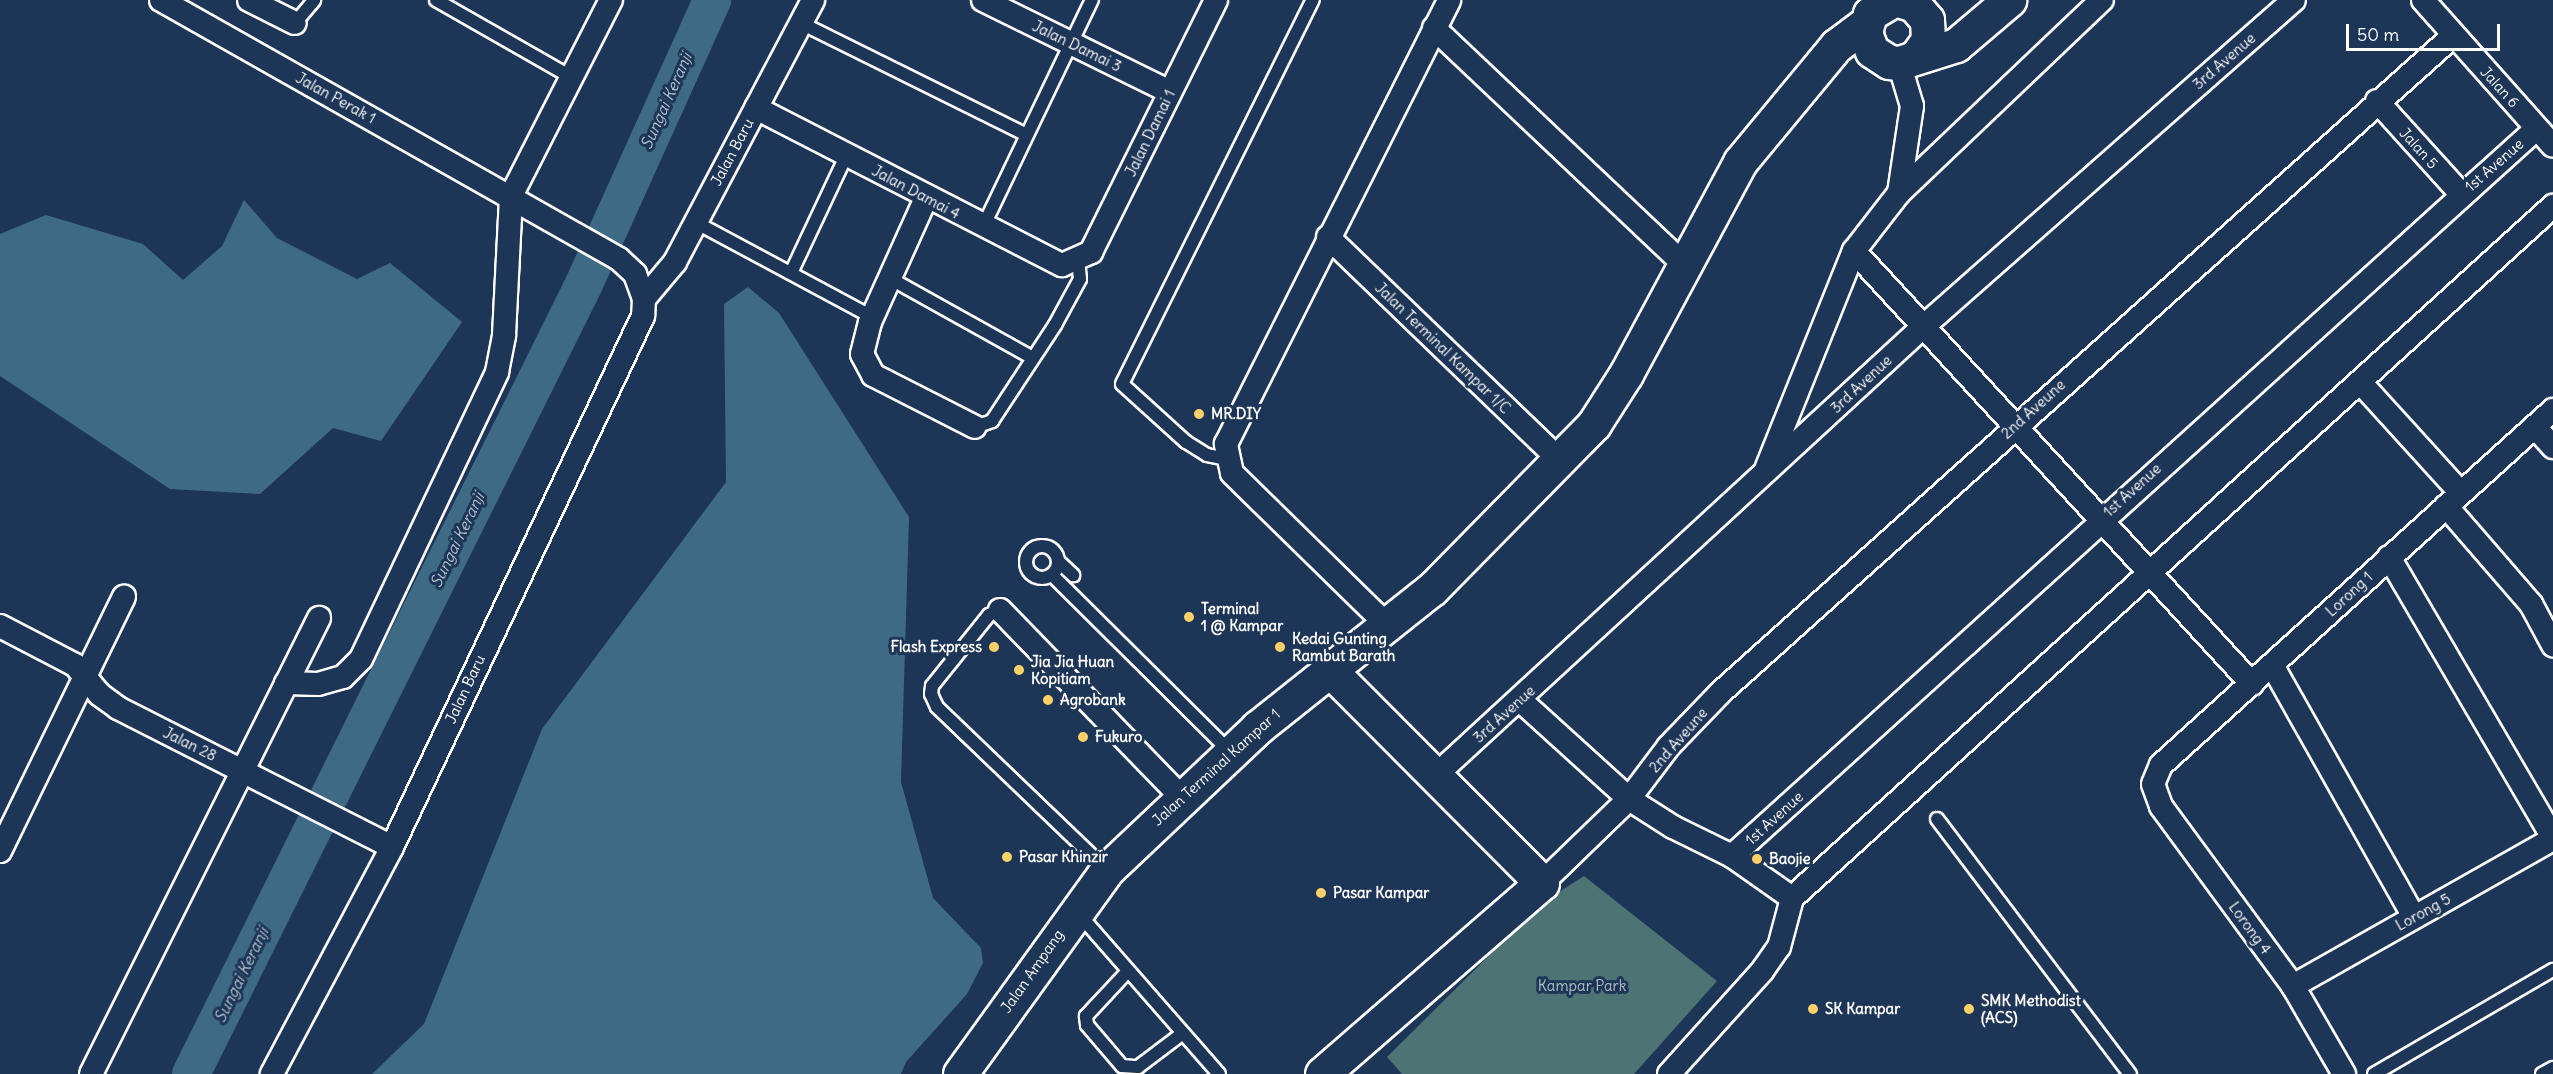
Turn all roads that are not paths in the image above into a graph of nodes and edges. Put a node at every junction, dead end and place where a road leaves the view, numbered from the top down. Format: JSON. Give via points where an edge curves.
{"nodes":[{"id":1,"x":160,"y":0,"type":"edge"},
{"id":2,"x":249,"y":0,"type":"edge"},
{"id":3,"x":315,"y":0,"type":"edge"},
{"id":4,"x":436,"y":0,"type":"edge"},
{"id":5,"x":611,"y":0,"type":"edge"},
{"id":6,"x":813,"y":0,"type":"edge"},
{"id":7,"x":983,"y":0,"type":"edge"},
{"id":8,"x":1092,"y":0,"type":"edge"},
{"id":9,"x":1216,"y":0,"type":"edge"},
{"id":10,"x":1313,"y":0,"type":"edge"},
{"id":11,"x":1449,"y":0,"type":"edge"},
{"id":12,"x":2102,"y":0,"type":"edge"},
{"id":13,"x":2294,"y":0,"type":"edge"},
{"id":14,"x":2423,"y":0,"type":"edge"},
{"id":15,"x":2002,"y":6,"type":"edge"},
{"id":16,"x":1892,"y":20,"type":"edge"},
{"id":17,"x":801,"y":22,"type":"junction"},
{"id":18,"x":295,"y":23,"type":"joint"},
{"id":19,"x":1434,"y":28,"type":"junction"},
{"id":20,"x":2454,"y":35,"type":"junction"},
{"id":21,"x":1071,"y":43,"type":"junction"},
{"id":22,"x":571,"y":77,"type":"junction"},
{"id":23,"x":1170,"y":92,"type":"junction"},
{"id":24,"x":2377,"y":101,"type":"junction"},
{"id":25,"x":756,"y":108,"type":"junction"},
{"id":26,"x":2537,"y":128,"type":"junction"},
{"id":27,"x":1027,"y":135,"type":"junction"},
{"id":28,"x":2553,"y":146,"type":"edge"},
{"id":29,"x":846,"y":156,"type":"junction"},
{"id":30,"x":1899,"y":193,"type":"junction"},
{"id":31,"x":2461,"y":194,"type":"junction"},
{"id":32,"x":511,"y":196,"type":"junction"},
{"id":33,"x":926,"y":198,"type":"junction"},
{"id":34,"x":2553,"y":206,"type":"edge"},
{"id":35,"x":695,"y":222,"type":"junction"},
{"id":36,"x":983,"y":227,"type":"junction"},
{"id":37,"x":1328,"y":237,"type":"junction"},
{"id":38,"x":1854,"y":251,"type":"junction"},
{"id":39,"x":1078,"y":260,"type":"junction"},
{"id":40,"x":1686,"y":266,"type":"junction"},
{"id":41,"x":791,"y":273,"type":"junction"},
{"id":42,"x":891,"y":279,"type":"junction"},
{"id":43,"x":644,"y":299,"type":"junction"},
{"id":44,"x":872,"y":317,"type":"junction"},
{"id":45,"x":1924,"y":326,"type":"junction"},
{"id":46,"x":1033,"y":358,"type":"junction"},
{"id":47,"x":2360,"y":382,"type":"junction"},
{"id":48,"x":2553,"y":411,"type":"edge"},
{"id":49,"x":2016,"y":424,"type":"junction"},
{"id":50,"x":975,"y":427,"type":"joint"},
{"id":51,"x":2535,"y":427,"type":"junction"},
{"id":52,"x":2553,"y":447,"type":"edge"},
{"id":53,"x":1227,"y":459,"type":"junction"},
{"id":54,"x":1559,"y":459,"type":"junction"},
{"id":55,"x":1764,"y":473,"type":"junction"},
{"id":56,"x":2454,"y":499,"type":"junction"},
{"id":57,"x":2102,"y":517,"type":"junction"},
{"id":58,"x":2389,"y":557,"type":"junction"},
{"id":59,"x":1058,"y":561,"type":"junction"},
{"id":60,"x":2152,"y":573,"type":"junction"},
{"id":61,"x":1073,"y":574,"type":"dead end"},
{"id":62,"x":1052,"y":575,"type":"junction"},
{"id":63,"x":124,"y":597,"type":"dead end"},
{"id":64,"x":1000,"y":610,"type":"joint"},
{"id":65,"x":319,"y":618,"type":"dead end"},
{"id":66,"x":1387,"y":625,"type":"junction"},
{"id":67,"x":0,"y":626,"type":"edge"},
{"id":68,"x":2553,"y":645,"type":"edge"},
{"id":69,"x":2272,"y":665,"type":"junction"},
{"id":70,"x":1315,"y":676,"type":"junction"},
{"id":71,"x":85,"y":677,"type":"junction"},
{"id":72,"x":286,"y":683,"type":"junction"},
{"id":73,"x":2252,"y":684,"type":"junction"},
{"id":74,"x":1520,"y":700,"type":"junction"},
{"id":75,"x":1230,"y":752,"type":"junction"},
{"id":76,"x":243,"y":770,"type":"junction"},
{"id":77,"x":1436,"y":776,"type":"junction"},
{"id":78,"x":2153,"y":784,"type":"joint"},
{"id":79,"x":1181,"y":797,"type":"junction"},
{"id":80,"x":1629,"y":799,"type":"junction"},
{"id":81,"x":1936,"y":819,"type":"dead end"},
{"id":82,"x":2553,"y":838,"type":"edge"},
{"id":83,"x":392,"y":847,"type":"junction"},
{"id":84,"x":0,"y":851,"type":"edge"},
{"id":85,"x":1732,"y":856,"type":"junction"},
{"id":86,"x":1107,"y":870,"type":"junction"},
{"id":87,"x":1542,"y":883,"type":"junction"},
{"id":88,"x":1792,"y":898,"type":"junction"},
{"id":89,"x":1075,"y":910,"type":"junction"},
{"id":90,"x":2414,"y":917,"type":"junction"},
{"id":91,"x":2553,"y":970,"type":"edge"},
{"id":92,"x":1128,"y":971,"type":"junction"},
{"id":93,"x":2292,"y":986,"type":"junction"},
{"id":94,"x":1183,"y":1033,"type":"junction"},
{"id":95,"x":2553,"y":1068,"type":"edge"},
{"id":96,"x":91,"y":1074,"type":"edge"},
{"id":97,"x":272,"y":1074,"type":"edge"},
{"id":98,"x":960,"y":1074,"type":"edge"},
{"id":99,"x":1219,"y":1074,"type":"edge"},
{"id":100,"x":1322,"y":1074,"type":"edge"},
{"id":101,"x":1669,"y":1074,"type":"edge"},
{"id":102,"x":2130,"y":1074,"type":"edge"},
{"id":103,"x":2344,"y":1074,"type":"edge"},
{"id":104,"x":2374,"y":1074,"type":"edge"},
{"id":105,"x":2542,"y":1074,"type":"edge"}],
"edges":[{"from":1,"to":32,"type":"street","name":"Jalan Perak 1"},
{"from":2,"to":18,"type":"street"},
{"from":3,"to":18,"type":"lane"},
{"from":4,"to":22,"type":"lane"},
{"from":5,"to":22,"type":"street"},
{"from":6,"to":17,"type":"street","name":"Jalan Baru"},
{"from":7,"to":21,"type":"street","name":"Jalan Damai 3"},
{"from":8,"to":21,"type":"lane"},
{"from":9,"to":23,"type":"street","name":"Jalan Damai 1"},
{"from":10,"to":53,"type":"lane","via":[[1122,384],[1186,442],[1207,454]]},
{"from":11,"to":19,"type":"street"},
{"from":12,"to":30,"type":"street"},
{"from":13,"to":45,"type":"street","name":"3rd Avenue"},
{"from":14,"to":20,"type":"street","name":"Jalan 6"},
{"from":15,"to":16,"type":"street","via":[[1971,19]]},
{"from":15,"to":16,"type":"street","via":[[1956,45]]},
{"from":16,"to":30,"type":"street","via":[[1912,106]]},
{"from":16,"to":40,"type":"street","name":"Jalan Terminal Kampar 1","via":[[1839,62],[1811,78],[1740,162]]},
{"from":17,"to":25,"type":"street","name":"Jalan Baru"},
{"from":17,"to":27,"type":"lane"},
{"from":19,"to":37,"type":"street"},
{"from":19,"to":40,"type":"street"},
{"from":20,"to":24,"type":"street","name":"2nd Aveune"},
{"from":20,"to":26,"type":"street","name":"Jalan 6"},
{"from":21,"to":23,"type":"street","name":"Jalan Damai 3"},
{"from":21,"to":27,"type":"lane"},
{"from":22,"to":32,"type":"street"},
{"from":23,"to":39,"type":"street","name":"Jalan Damai 1","via":[[1091,252]]},
{"from":24,"to":31,"type":"street","name":"Jalan 5"},
{"from":24,"to":49,"type":"street","name":"2nd Aveune"},
{"from":25,"to":29,"type":"street","name":"Jalan Damai 4"},
{"from":25,"to":35,"type":"street","name":"Jalan Baru"},
{"from":26,"to":28,"type":"street","name":"Jalan 6"},
{"from":26,"to":31,"type":"street","name":"1st Avenue"},
{"from":27,"to":36,"type":"lane"},
{"from":29,"to":33,"type":"street","name":"Jalan Damai 4"},
{"from":29,"to":41,"type":"lane"},
{"from":30,"to":38,"type":"street"},
{"from":31,"to":57,"type":"street","name":"1st Avenue"},
{"from":32,"to":43,"type":"street","via":[[619,259],[635,274]]},
{"from":32,"to":72,"type":"street","via":[[504,335],[496,372],[361,659],[343,677],[318,684]]},
{"from":33,"to":36,"type":"street","name":"Jalan Damai 4"},
{"from":33,"to":42,"type":"street"},
{"from":34,"to":47,"type":"street"},
{"from":35,"to":41,"type":"lane"},
{"from":35,"to":43,"type":"street","name":"Jalan Baru","via":[[675,262]]},
{"from":36,"to":39,"type":"street","name":"Jalan Damai 4","via":[[1052,263],[1062,265]]},
{"from":37,"to":53,"type":"street","via":[[1230,429]]},
{"from":37,"to":54,"type":"street","name":"Jalan Terminal Kampar 1/C"},
{"from":38,"to":45,"type":"street"},
{"from":38,"to":55,"type":"street"},
{"from":39,"to":46,"type":"lane","via":[[1080,279]]},
{"from":40,"to":54,"type":"street","name":"Jalan Terminal Kampar 1","via":[[1594,424]]},
{"from":41,"to":44,"type":"lane"},
{"from":42,"to":44,"type":"street"},
{"from":42,"to":46,"type":"lane"},
{"from":43,"to":83,"type":"street","name":"Jalan Baru","via":[[643,316]]},
{"from":44,"to":50,"type":"street","via":[[862,354],[873,375]]},
{"from":45,"to":49,"type":"street"},
{"from":45,"to":55,"type":"street","name":"3rd Avenue"},
{"from":46,"to":50,"type":"lane","via":[[992,421]]},
{"from":47,"to":56,"type":"street"},
{"from":47,"to":60,"type":"street"},
{"from":48,"to":51,"type":"street","name":"Lorong 1"},
{"from":49,"to":57,"type":"street"},
{"from":49,"to":80,"type":"street","name":"2nd Aveune","via":[[1721,692],[1669,746]]},
{"from":51,"to":52,"type":"street"},
{"from":51,"to":56,"type":"street","name":"Lorong 1"},
{"from":53,"to":66,"type":"street","via":[[1246,487]]},
{"from":54,"to":66,"type":"street","name":"Jalan Terminal Kampar 1","via":[[1432,589]]},
{"from":55,"to":74,"type":"street","name":"3rd Avenue"},
{"from":56,"to":58,"type":"street","name":"Lorong 1"},
{"from":56,"to":68,"type":"street","via":[[2531,604]]},
{"from":57,"to":60,"type":"street"},
{"from":57,"to":85,"type":"street","name":"1st Avenue"},
{"from":58,"to":69,"type":"street","name":"Lorong 1"},
{"from":58,"to":82,"type":"street"},
{"from":59,"to":61,"type":"lane"},
{"from":59,"to":62,"type":"lane"},
{"from":59,"to":62,"type":"lane","via":[[1046,546],[1039,546],[1028,555],[1032,574],[1039,578]]},
{"from":60,"to":73,"type":"street"},
{"from":60,"to":88,"type":"street"},
{"from":62,"to":75,"type":"lane"},
{"from":63,"to":71,"type":"street"},
{"from":64,"to":79,"type":"street"},
{"from":64,"to":86,"type":"lane","via":[[989,615],[932,686],[931,694],[937,707]]},
{"from":65,"to":72,"type":"street"},
{"from":66,"to":70,"type":"street","name":"Jalan Terminal Kampar 1"},
{"from":67,"to":71,"type":"street","name":"Jalan 28","via":[[57,653]]},
{"from":69,"to":73,"type":"street","name":"Lorong 1"},
{"from":69,"to":90,"type":"street"},
{"from":70,"to":75,"type":"street","name":"Jalan Terminal Kampar 1"},
{"from":70,"to":77,"type":"street"},
{"from":71,"to":76,"type":"street","name":"Jalan 28","via":[[118,708]]},
{"from":71,"to":84,"type":"street"},
{"from":72,"to":76,"type":"street"},
{"from":73,"to":78,"type":"street","name":"Lorong 1","via":[[2161,765]]},
{"from":74,"to":77,"type":"street","name":"3rd Avenue"},
{"from":74,"to":80,"type":"street"},
{"from":75,"to":79,"type":"street","name":"Jalan Terminal Kampar 1"},
{"from":76,"to":83,"type":"street","name":"Jalan 28"},
{"from":76,"to":96,"type":"street"},
{"from":77,"to":87,"type":"street"},
{"from":78,"to":93,"type":"street","name":"Lorong 4","via":[[2161,806]]},
{"from":79,"to":86,"type":"street","name":"Jalan Terminal Kampar 1"},
{"from":80,"to":85,"type":"street","via":[[1673,827]]},
{"from":80,"to":87,"type":"street","name":"2nd Aveune"},
{"from":81,"to":102,"type":"lane"},
{"from":82,"to":90,"type":"street","name":"Lorong 5"},
{"from":83,"to":97,"type":"street","name":"Jalan Baru"},
{"from":85,"to":88,"type":"street"},
{"from":86,"to":89,"type":"street","name":"Jalan Ampang"},
{"from":87,"to":100,"type":"street"},
{"from":88,"to":101,"type":"street","via":[[1779,947]]},
{"from":89,"to":92,"type":"lane"},
{"from":89,"to":98,"type":"street","name":"Jalan Ampang"},
{"from":90,"to":93,"type":"street","name":"Lorong 5"},
{"from":91,"to":104,"type":"lane"},
{"from":92,"to":94,"type":"lane"},
{"from":92,"to":94,"type":"lane","via":[[1086,1016],[1088,1025],[1122,1066],[1138,1067]]},
{"from":93,"to":103,"type":"street","name":"Lorong 4"},
{"from":94,"to":99,"type":"lane"},
{"from":95,"to":105,"type":"lane"}]}
